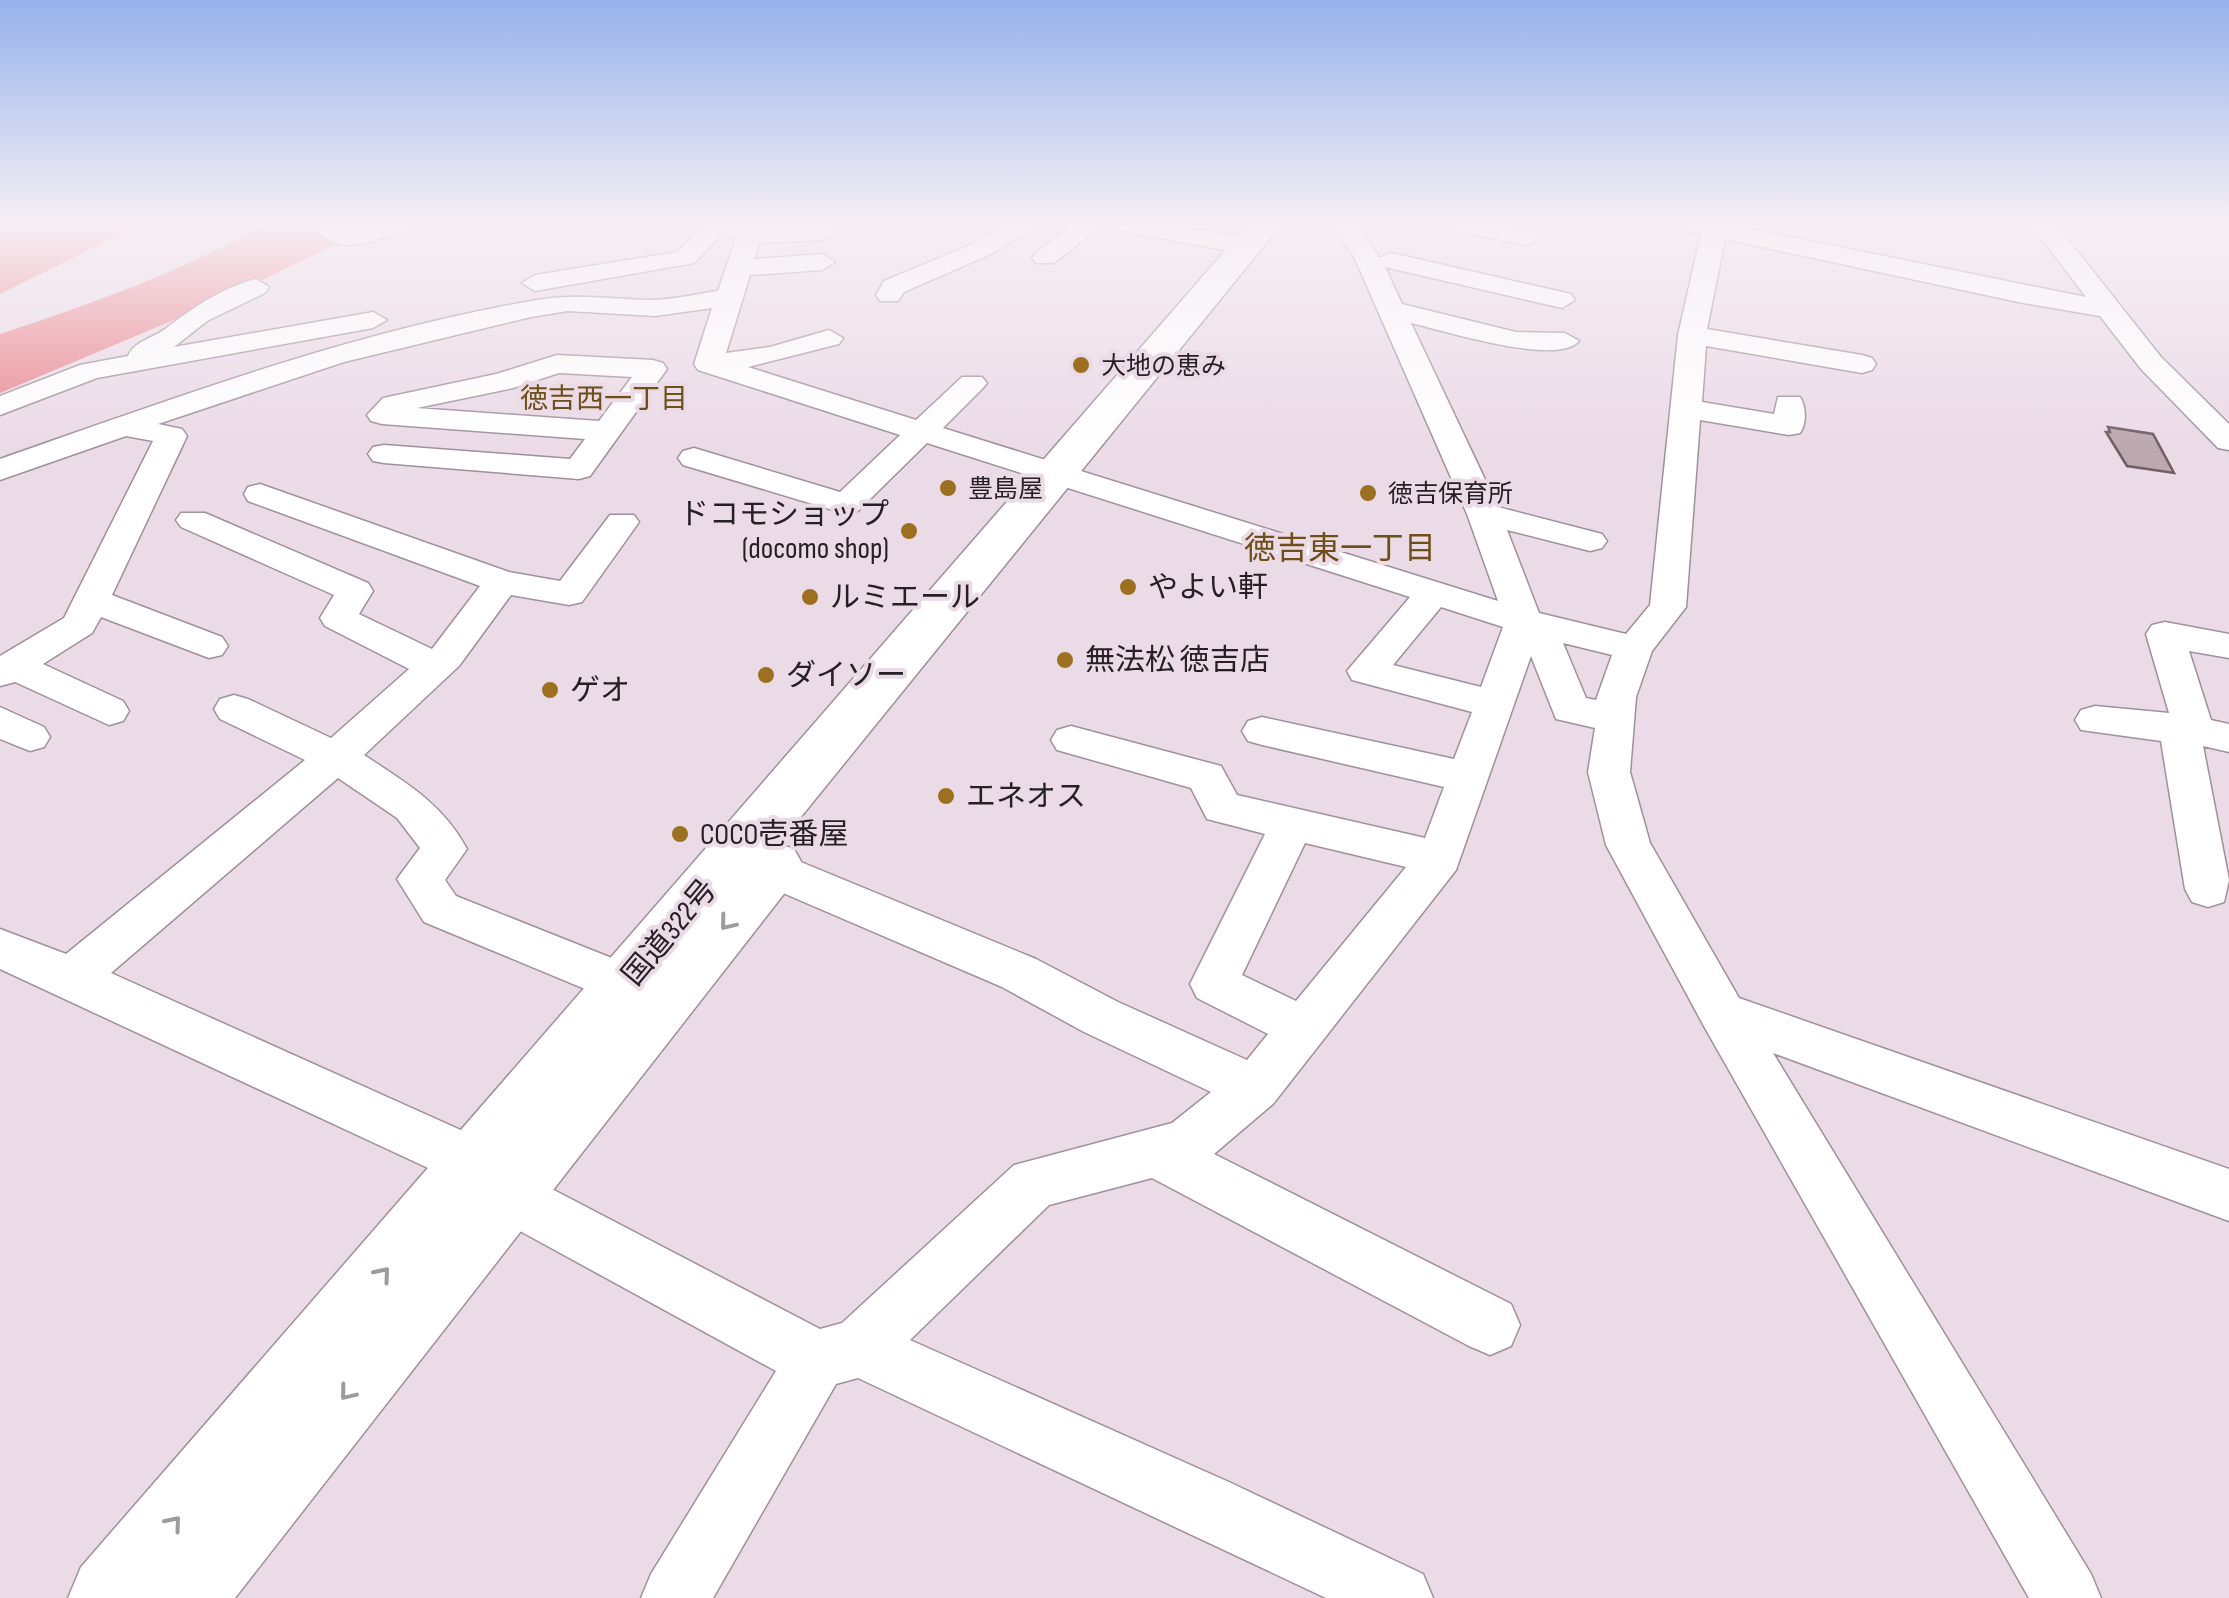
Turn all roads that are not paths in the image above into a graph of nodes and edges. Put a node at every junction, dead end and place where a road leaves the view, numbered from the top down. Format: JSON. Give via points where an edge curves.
{"nodes":[{"id":1,"x":236,"y":297,"type":"edge"},
{"id":2,"x":471,"y":297,"type":"edge"},
{"id":3,"x":1216,"y":297,"type":"edge"},
{"id":4,"x":1386,"y":297,"type":"edge"},
{"id":5,"x":1546,"y":297,"type":"edge"},
{"id":6,"x":1703,"y":297,"type":"edge"},
{"id":7,"x":2027,"y":297,"type":"edge"},
{"id":8,"x":2100,"y":297,"type":"edge"},
{"id":9,"x":729,"y":298,"type":"joint"},
{"id":10,"x":1562,"y":300,"type":"dead end"},
{"id":11,"x":1388,"y":309,"type":"junction"},
{"id":12,"x":2110,"y":309,"type":"junction"},
{"id":13,"x":1694,"y":323,"type":"junction"},
{"id":14,"x":538,"y":324,"type":"dead end"},
{"id":15,"x":1818,"y":331,"type":"dead end"},
{"id":16,"x":493,"y":338,"type":"junction"},
{"id":17,"x":829,"y":338,"type":"dead end"},
{"id":18,"x":1565,"y":342,"type":"dead end"},
{"id":19,"x":378,"y":362,"type":"dead end"},
{"id":20,"x":708,"y":364,"type":"junction"},
{"id":21,"x":1862,"y":364,"type":"dead end"},
{"id":22,"x":119,"y":366,"type":"junction"},
{"id":23,"x":653,"y":369,"type":"junction"},
{"id":24,"x":503,"y":382,"type":"junction"},
{"id":25,"x":972,"y":383,"type":"dead end"},
{"id":26,"x":1789,"y":403,"type":"dead end"},
{"id":27,"x":0,"y":406,"type":"edge"},
{"id":28,"x":1686,"y":409,"type":"junction"},
{"id":29,"x":124,"y":426,"type":"junction"},
{"id":30,"x":607,"y":431,"type":"junction"},
{"id":31,"x":922,"y":432,"type":"junction"},
{"id":32,"x":2229,"y":441,"type":"edge"},
{"id":33,"x":384,"y":454,"type":"dead end"},
{"id":34,"x":694,"y":458,"type":"dead end"},
{"id":35,"x":0,"y":470,"type":"edge"},
{"id":36,"x":1067,"y":479,"type":"junction"},
{"id":37,"x":260,"y":494,"type":"dead end"},
{"id":38,"x":1484,"y":514,"type":"junction"},
{"id":39,"x":193,"y":520,"type":"dead end"},
{"id":40,"x":622,"y":522,"type":"dead end"},
{"id":41,"x":1590,"y":541,"type":"dead end"},
{"id":42,"x":502,"y":582,"type":"junction"},
{"id":43,"x":1433,"y":594,"type":"junction"},
{"id":44,"x":92,"y":600,"type":"junction"},
{"id":45,"x":1524,"y":621,"type":"junction"},
{"id":46,"x":209,"y":646,"type":"dead end"},
{"id":47,"x":2229,"y":646,"type":"edge"},
{"id":48,"x":1634,"y":648,"type":"junction"},
{"id":49,"x":436,"y":666,"type":"junction"},
{"id":50,"x":8,"y":670,"type":"edge"},
{"id":51,"x":1495,"y":704,"type":"junction"},
{"id":52,"x":234,"y":709,"type":"dead end"},
{"id":53,"x":109,"y":710,"type":"dead end"},
{"id":54,"x":1616,"y":718,"type":"junction"},
{"id":55,"x":2095,"y":720,"type":"dead end"},
{"id":56,"x":1262,"y":731,"type":"dead end"},
{"id":57,"x":2201,"y":732,"type":"edge"},
{"id":58,"x":1071,"y":740,"type":"dead end"},
{"id":59,"x":336,"y":757,"type":"junction"},
{"id":60,"x":1469,"y":778,"type":"junction"},
{"id":61,"x":1292,"y":824,"type":"junction"},
{"id":62,"x":1440,"y":858,"type":"junction"},
{"id":63,"x":753,"y":861,"type":"junction"},
{"id":64,"x":2208,"y":889,"type":"dead end"},
{"id":65,"x":0,"y":948,"type":"edge"},
{"id":66,"x":72,"y":977,"type":"junction"},
{"id":67,"x":645,"y":992,"type":"junction"},
{"id":68,"x":1722,"y":1013,"type":"junction"},
{"id":69,"x":1303,"y":1028,"type":"junction"},
{"id":70,"x":1255,"y":1088,"type":"junction"},
{"id":71,"x":1156,"y":1152,"type":"junction"},
{"id":72,"x":492,"y":1180,"type":"junction"},
{"id":73,"x":2229,"y":1194,"type":"edge"},
{"id":74,"x":1490,"y":1325,"type":"dead end"},
{"id":75,"x":838,"y":1354,"type":"junction"},
{"id":76,"x":112,"y":1598,"type":"edge"},
{"id":77,"x":180,"y":1598,"type":"edge"},
{"id":78,"x":676,"y":1598,"type":"edge"},
{"id":79,"x":1400,"y":1598,"type":"edge"},
{"id":80,"x":2067,"y":1598,"type":"edge"}],
"edges":[{"from":1,"to":22,"type":"street"},
{"from":2,"to":22,"type":"street"},
{"from":3,"to":36,"type":"highway","name":"国道322号"},
{"from":4,"to":11,"type":"street"},
{"from":5,"to":10,"type":"street"},
{"from":6,"to":13,"type":"street"},
{"from":7,"to":12,"type":"street"},
{"from":8,"to":12,"type":"street"},
{"from":9,"to":20,"type":"street"},
{"from":9,"to":29,"type":"street","via":[[655,308],[568,303],[531,309],[336,356]]},
{"from":11,"to":18,"type":"street","via":[[1516,340]]},
{"from":11,"to":38,"type":"street"},
{"from":12,"to":32,"type":"street","via":[[2174,390]]},
{"from":13,"to":15,"type":"street"},
{"from":13,"to":21,"type":"street"},
{"from":13,"to":28,"type":"street"},
{"from":14,"to":16,"type":"street"},
{"from":16,"to":19,"type":"street"},
{"from":16,"to":24,"type":"street"},
{"from":17,"to":20,"type":"street"},
{"from":20,"to":23,"type":"street"},
{"from":20,"to":31,"type":"street"},
{"from":22,"to":27,"type":"street"},
{"from":23,"to":24,"type":"street","via":[[557,364]]},
{"from":23,"to":30,"type":"street"},
{"from":24,"to":30,"type":"street","via":[[394,404],[382,416]]},
{"from":25,"to":31,"type":"street"},
{"from":26,"to":28,"type":"street","via":[[1789,426]]},
{"from":28,"to":48,"type":"street","via":[[1668,607]]},
{"from":29,"to":35,"type":"street"},
{"from":29,"to":44,"type":"street","via":[[171,436]]},
{"from":30,"to":33,"type":"street","via":[[579,469]]},
{"from":31,"to":34,"type":"street","via":[[846,504]]},
{"from":31,"to":36,"type":"street"},
{"from":36,"to":43,"type":"street"},
{"from":36,"to":63,"type":"highway","name":"国道322号"},
{"from":37,"to":42,"type":"street"},
{"from":38,"to":41,"type":"street"},
{"from":38,"to":45,"type":"street"},
{"from":39,"to":49,"type":"street","via":[[355,591],[338,618]]},
{"from":40,"to":42,"type":"street","via":[[568,594]]},
{"from":42,"to":49,"type":"street"},
{"from":43,"to":45,"type":"street"},
{"from":43,"to":51,"type":"street","via":[[1366,670]]},
{"from":44,"to":46,"type":"street"},
{"from":44,"to":50,"type":"street","via":[[79,625]]},
{"from":45,"to":48,"type":"street"},
{"from":45,"to":51,"type":"street"},
{"from":45,"to":54,"type":"street","via":[[1544,644],[1570,708]]},
{"from":47,"to":57,"type":"street","via":[[2165,634]]},
{"from":48,"to":54,"type":"street"},
{"from":49,"to":59,"type":"street"},
{"from":50,"to":53,"type":"street"},
{"from":51,"to":60,"type":"street"},
{"from":52,"to":59,"type":"street"},
{"from":54,"to":68,"type":"street","via":[[1609,772],[1628,845]]},
{"from":55,"to":57,"type":"street"},
{"from":56,"to":60,"type":"street"},
{"from":57,"to":64,"type":"street"},
{"from":58,"to":61,"type":"street","via":[[1206,777],[1222,808]]},
{"from":59,"to":66,"type":"street"},
{"from":59,"to":67,"type":"street","via":[[412,807],[444,849],[420,879],[440,909]]},
{"from":60,"to":62,"type":"street"},
{"from":61,"to":62,"type":"street"},
{"from":61,"to":69,"type":"street","via":[[1214,984]]},
{"from":62,"to":69,"type":"street"},
{"from":63,"to":67,"type":"highway","name":"国道322号"},
{"from":63,"to":70,"type":"street","via":[[1018,972]]},
{"from":65,"to":66,"type":"street"},
{"from":66,"to":72,"type":"street"},
{"from":67,"to":72,"type":"highway","name":"国道322号"},
{"from":68,"to":73,"type":"street"},
{"from":68,"to":80,"type":"street"},
{"from":69,"to":70,"type":"street"},
{"from":70,"to":71,"type":"street","via":[[1186,1144]]},
{"from":71,"to":74,"type":"street"},
{"from":71,"to":75,"type":"street","via":[[1033,1183]]},
{"from":72,"to":75,"type":"street"},
{"from":76,"to":72,"type":"highway","name":"国道322号","one_way":true},
{"from":72,"to":77,"type":"highway","name":"国道322号","one_way":true},
{"from":75,"to":78,"type":"street"},
{"from":75,"to":79,"type":"street","via":[[1208,1506]]}]}
